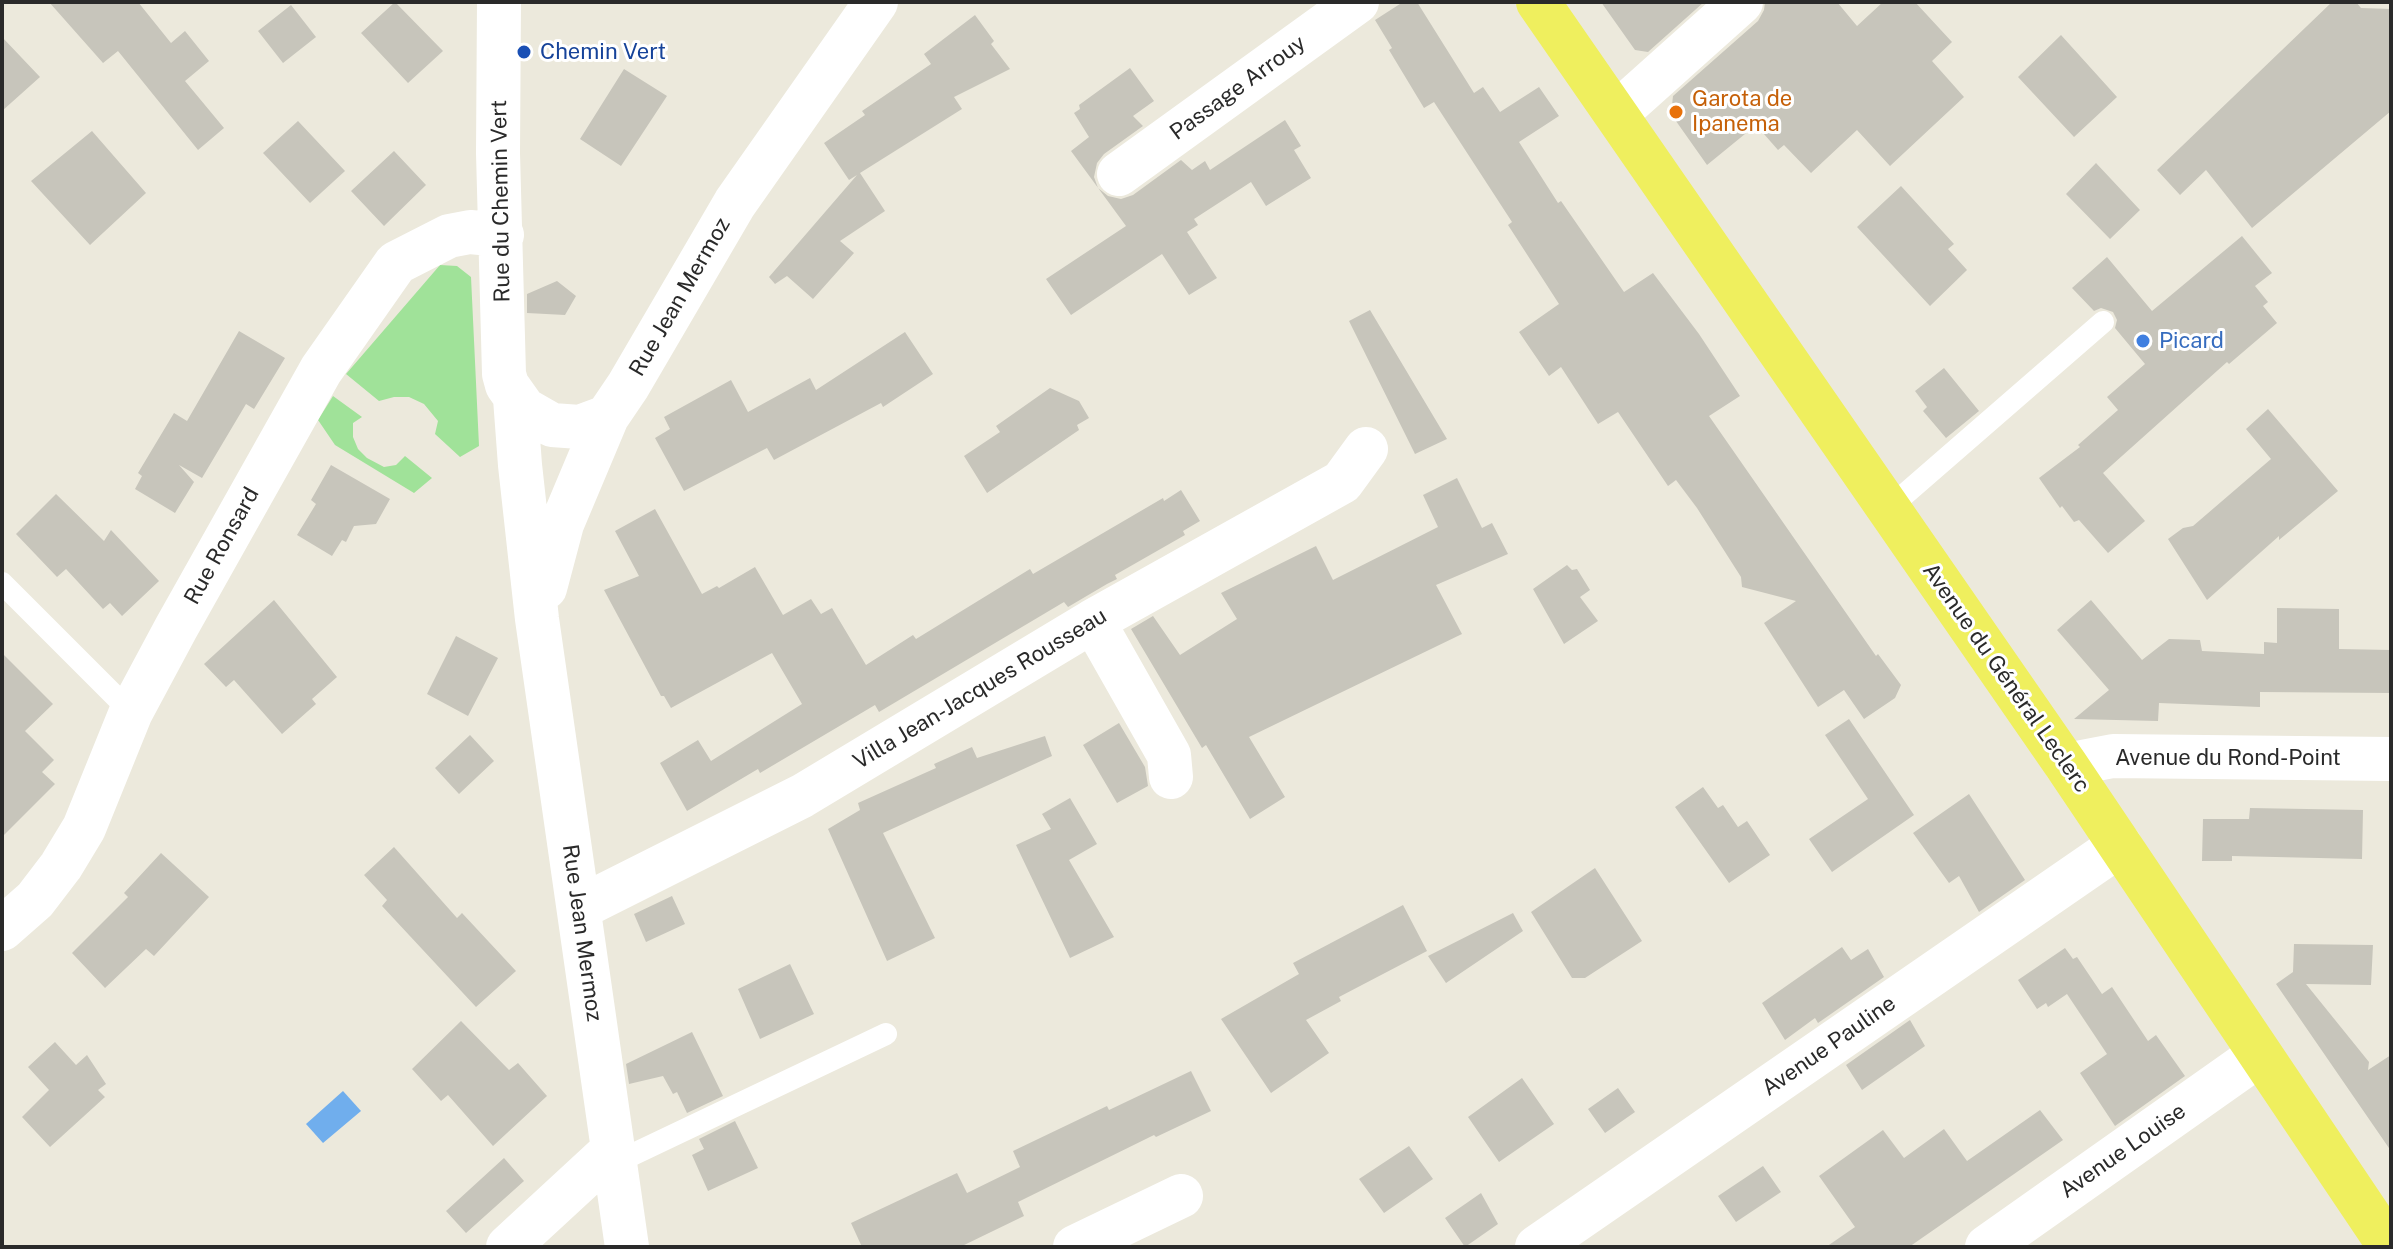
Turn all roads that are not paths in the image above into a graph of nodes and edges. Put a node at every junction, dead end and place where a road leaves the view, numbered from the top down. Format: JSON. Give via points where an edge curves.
{"nodes":[{"id":1,"x":499,"y":2,"type":"edge"},
{"id":2,"x":876,"y":2,"type":"edge"},
{"id":3,"x":1357,"y":2,"type":"edge"},
{"id":4,"x":1538,"y":2,"type":"edge"},
{"id":5,"x":1741,"y":2,"type":"edge"},
{"id":6,"x":1616,"y":114,"type":"junction"},
{"id":7,"x":1119,"y":174,"type":"dead end"},
{"id":8,"x":502,"y":235,"type":"junction"},
{"id":9,"x":2103,"y":322,"type":"dead end"},
{"id":10,"x":515,"y":398,"type":"junction"},
{"id":11,"x":607,"y":417,"type":"junction"},
{"id":12,"x":1366,"y":449,"type":"dead end"},
{"id":13,"x":1889,"y":508,"type":"junction"},
{"id":14,"x":2,"y":583,"type":"edge"},
{"id":15,"x":537,"y":619,"type":"junction"},
{"id":16,"x":1093,"y":621,"type":"junction"},
{"id":17,"x":131,"y":712,"type":"junction"},
{"id":18,"x":2391,"y":759,"type":"edge"},
{"id":19,"x":2066,"y":765,"type":"junction"},
{"id":20,"x":1171,"y":777,"type":"dead end"},
{"id":21,"x":2120,"y":845,"type":"junction"},
{"id":22,"x":579,"y":908,"type":"junction"},
{"id":23,"x":2,"y":929,"type":"edge"},
{"id":24,"x":886,"y":1034,"type":"dead end"},
{"id":25,"x":2259,"y":1055,"type":"junction"},
{"id":26,"x":614,"y":1156,"type":"junction"},
{"id":27,"x":1181,"y":1196,"type":"dead end"},
{"id":28,"x":508,"y":1247,"type":"edge"},
{"id":29,"x":627,"y":1247,"type":"edge"},
{"id":30,"x":1075,"y":1247,"type":"edge"},
{"id":31,"x":1537,"y":1247,"type":"edge"},
{"id":32,"x":1987,"y":1247,"type":"edge"},
{"id":33,"x":2390,"y":1247,"type":"edge"}],
"edges":[{"from":1,"to":8,"type":"street","name":"Rue du Chemin Vert"},
{"from":2,"to":11,"type":"street","name":"Rue Jean Mermoz","via":[[735,203]]},
{"from":3,"to":7,"type":"street","name":"Passage Arrouy"},
{"from":4,"to":6,"type":"main road","name":"Avenue du Général Leclerc"},
{"from":5,"to":6,"type":"street"},
{"from":6,"to":13,"type":"main road","name":"Avenue du Général Leclerc"},
{"from":8,"to":10,"type":"street","name":"Rue du Chemin Vert","via":[[504,374]]},
{"from":8,"to":17,"type":"street","name":"Rue Ronsard","via":[[449,236],[396,263],[321,370]]},
{"from":9,"to":13,"type":"lane"},
{"from":10,"to":11,"type":"street","via":[[552,425],[580,427]]},
{"from":10,"to":15,"type":"street","name":"Rue Jean Mermoz"},
{"from":11,"to":15,"type":"street","name":"Rue Jean Mermoz","via":[[562,524]]},
{"from":12,"to":16,"type":"street","name":"Villa Jean-Jacques Rousseau","via":[[1342,482]]},
{"from":13,"to":19,"type":"main road","name":"Avenue du Général Leclerc"},
{"from":14,"to":17,"type":"lane"},
{"from":15,"to":22,"type":"street","name":"Rue Jean Mermoz"},
{"from":16,"to":20,"type":"street","via":[[1169,755]]},
{"from":16,"to":22,"type":"street","name":"Villa Jean-Jacques Rousseau","via":[[802,796]]},
{"from":17,"to":23,"type":"street","name":"Rue Ronsard","via":[[84,828],[35,900]]},
{"from":18,"to":19,"type":"street","name":"Avenue du Rond-Point","via":[[2113,756]]},
{"from":19,"to":21,"type":"main road","name":"Avenue du Général Leclerc"},
{"from":21,"to":25,"type":"main road","name":"Avenue du Général Leclerc"},
{"from":21,"to":31,"type":"street","name":"Avenue Pauline"},
{"from":22,"to":26,"type":"street","name":"Rue Jean Mermoz"},
{"from":24,"to":26,"type":"lane"},
{"from":25,"to":32,"type":"street","name":"Avenue Louise"},
{"from":25,"to":33,"type":"main road","name":"Avenue du Général Leclerc"},
{"from":26,"to":28,"type":"street"},
{"from":26,"to":29,"type":"street","name":"Rue Jean Mermoz"},
{"from":27,"to":30,"type":"street"}]}
